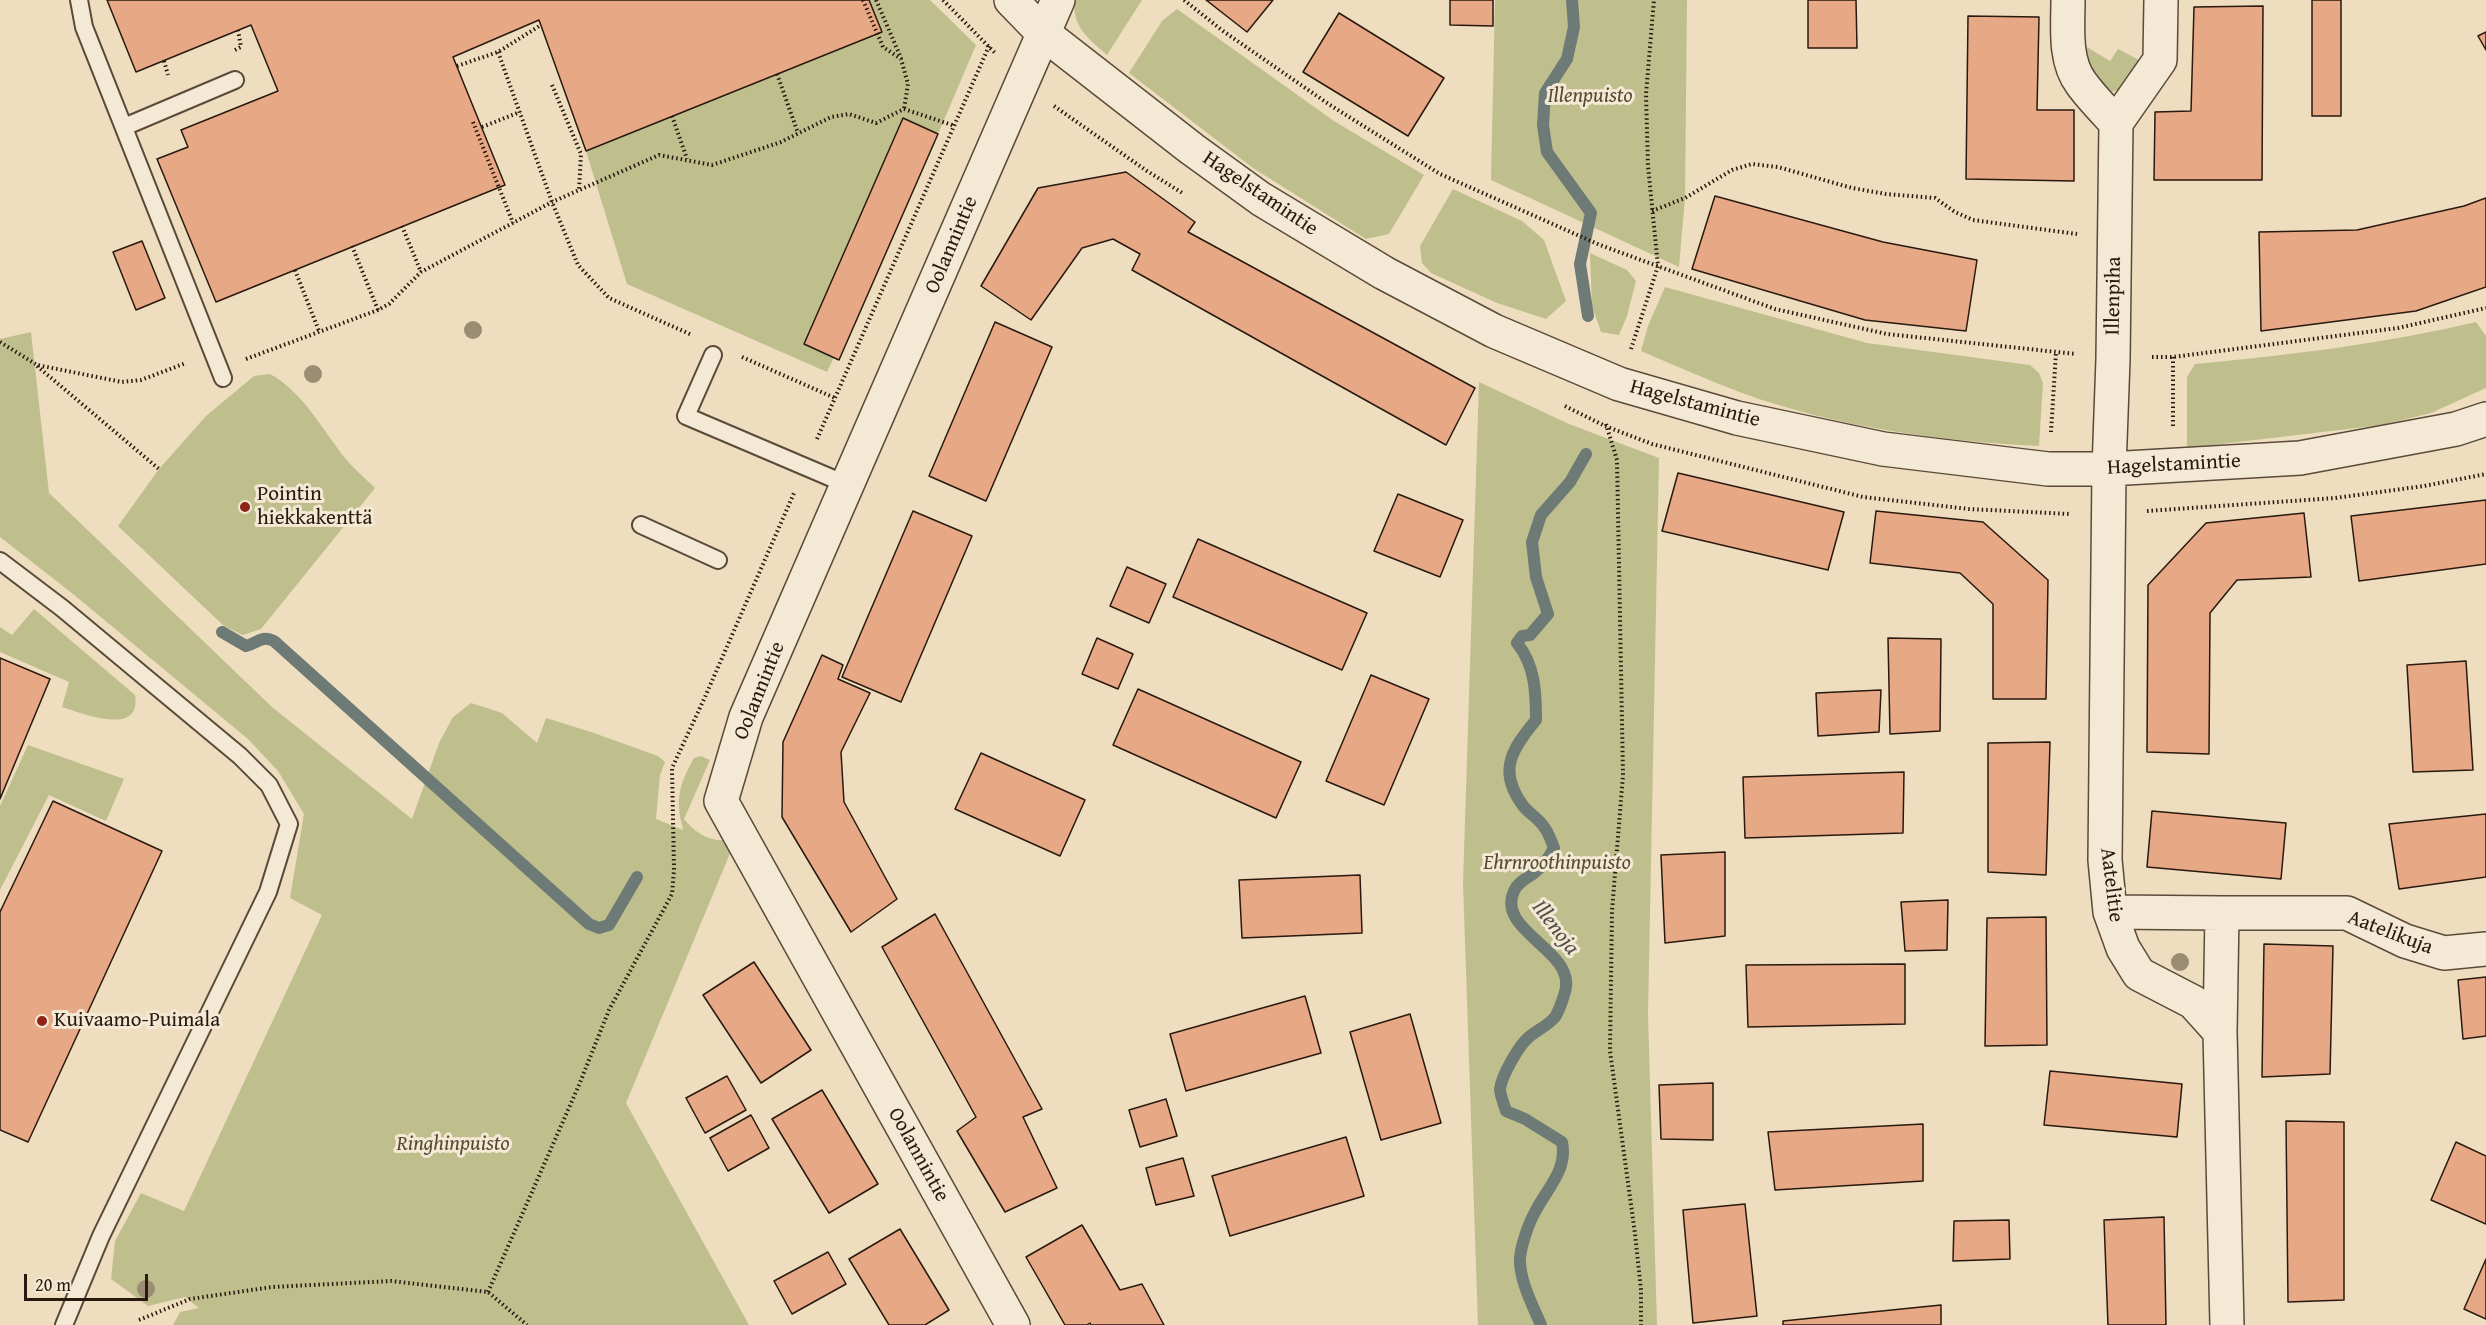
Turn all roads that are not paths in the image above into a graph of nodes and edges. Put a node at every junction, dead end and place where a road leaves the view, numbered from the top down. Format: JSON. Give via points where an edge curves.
{"nodes":[{"id":1,"x":79,"y":0,"type":"edge"},
{"id":2,"x":1011,"y":0,"type":"edge"},
{"id":3,"x":1058,"y":0,"type":"edge"},
{"id":4,"x":2068,"y":0,"type":"edge"},
{"id":5,"x":2161,"y":0,"type":"edge"},
{"id":6,"x":1043,"y":33,"type":"junction"},
{"id":7,"x":235,"y":80,"type":"dead end"},
{"id":8,"x":2116,"y":123,"type":"junction"},
{"id":9,"x":124,"y":127,"type":"junction"},
{"id":10,"x":713,"y":355,"type":"dead end"},
{"id":11,"x":223,"y":378,"type":"dead end"},
{"id":12,"x":2486,"y":419,"type":"edge"},
{"id":13,"x":2109,"y":469,"type":"junction"},
{"id":14,"x":848,"y":485,"type":"junction"},
{"id":15,"x":641,"y":525,"type":"dead end"},
{"id":16,"x":718,"y":560,"type":"dead end"},
{"id":17,"x":0,"y":561,"type":"edge"},
{"id":18,"x":2110,"y":912,"type":"junction"},
{"id":19,"x":2222,"y":913,"type":"junction"},
{"id":20,"x":2486,"y":949,"type":"edge"},
{"id":21,"x":2220,"y":1032,"type":"junction"},
{"id":22,"x":64,"y":1325,"type":"edge"},
{"id":23,"x":1013,"y":1325,"type":"edge"},
{"id":24,"x":2227,"y":1325,"type":"edge"}],
"edges":[{"from":1,"to":9,"type":"lane","via":[[84,27]]},
{"from":2,"to":6,"type":"street","name":"Hagelstamintie"},
{"from":3,"to":6,"type":"street","name":"Oolannintie"},
{"from":4,"to":8,"type":"street","via":[[2072,68]]},
{"from":5,"to":8,"type":"street","via":[[2160,60]]},
{"from":6,"to":13,"type":"street","name":"Hagelstamintie","via":[[1261,199],[1384,273],[1494,331],[1619,384],[1737,418],[1883,449],[2048,469]]},
{"from":6,"to":14,"type":"street","name":"Oolannintie"},
{"from":7,"to":9,"type":"lane"},
{"from":8,"to":13,"type":"street","name":"Illenpiha"},
{"from":9,"to":11,"type":"lane"},
{"from":10,"to":14,"type":"lane","via":[[686,416]]},
{"from":12,"to":13,"type":"street","name":"Hagelstamintie","via":[[2456,429],[2300,458]]},
{"from":13,"to":18,"type":"street","name":"Aatelitie","via":[[2105,860]]},
{"from":14,"to":23,"type":"street","name":"Oolannintie","via":[[746,717],[721,801]]},
{"from":15,"to":16,"type":"lane"},
{"from":17,"to":22,"type":"lane","via":[[240,756],[269,785],[289,824],[268,892],[101,1236]]},
{"from":18,"to":19,"type":"street","name":"Aatelikuja"},
{"from":18,"to":21,"type":"street","name":"Aatelitie","via":[[2123,948],[2139,974],[2193,1002]]},
{"from":19,"to":20,"type":"street","name":"Aatelikuja","via":[[2347,913],[2404,941],[2444,952]]},
{"from":19,"to":21,"type":"street"},
{"from":21,"to":24,"type":"street"}]}
